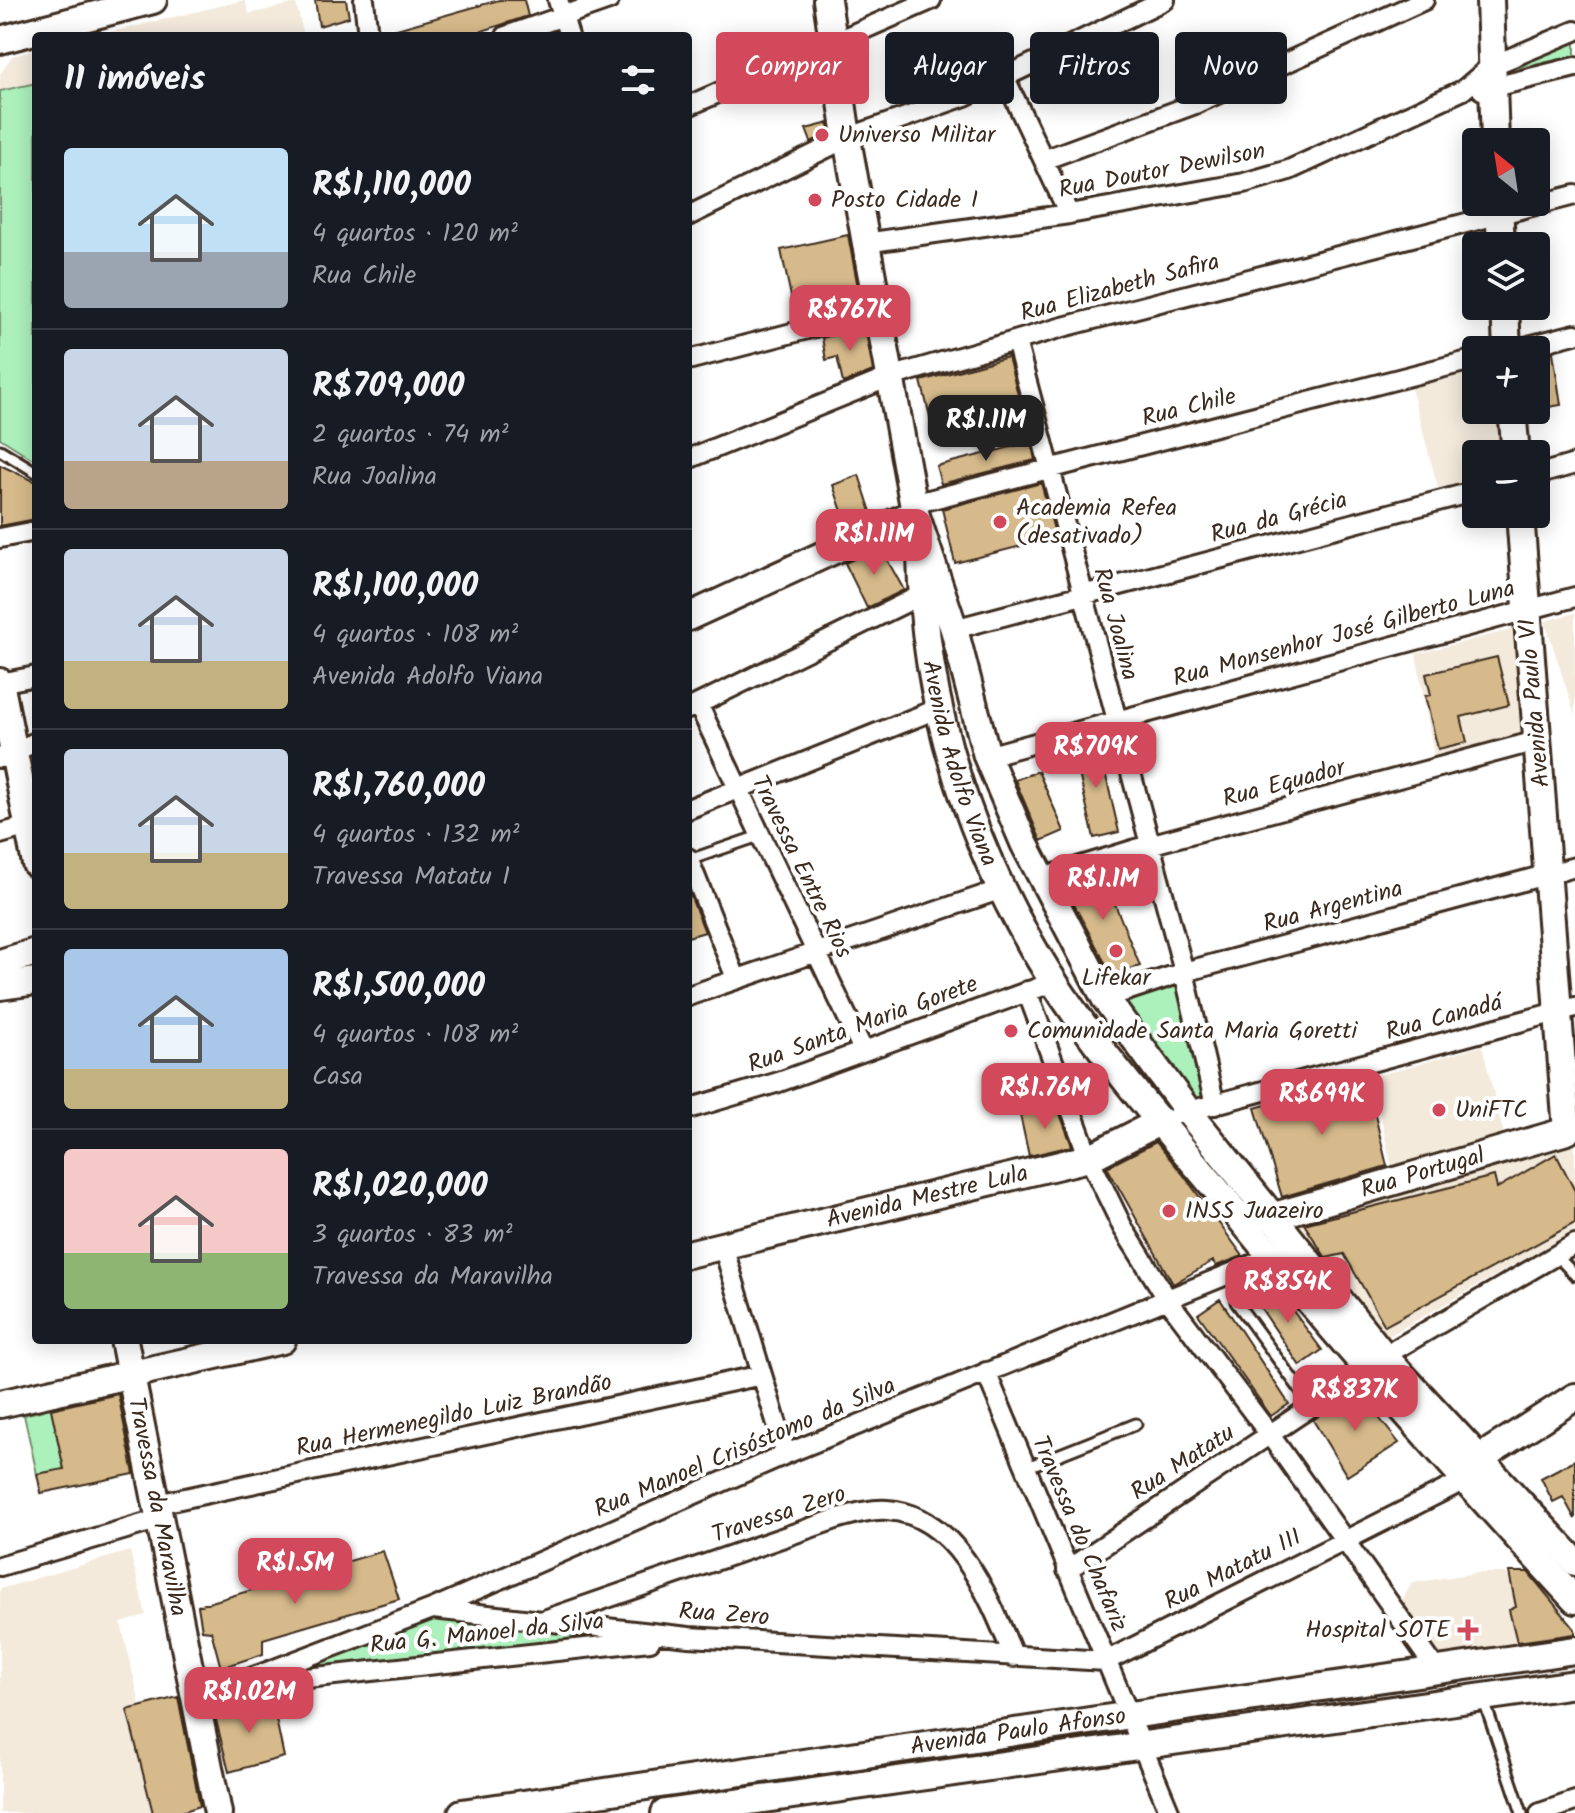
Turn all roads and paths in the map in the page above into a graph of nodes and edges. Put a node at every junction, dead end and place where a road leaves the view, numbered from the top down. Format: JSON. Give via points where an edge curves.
{"nodes":[{"id":1,"x":153,"y":0,"type":"edge"},
{"id":2,"x":364,"y":0,"type":"edge"},
{"id":3,"x":609,"y":0,"type":"edge"},
{"id":4,"x":827,"y":0,"type":"edge"},
{"id":5,"x":931,"y":0,"type":"edge"},
{"id":6,"x":1165,"y":0,"type":"edge"},
{"id":7,"x":1424,"y":0,"type":"edge"},
{"id":8,"x":1490,"y":0,"type":"edge"},
{"id":9,"x":560,"y":8,"type":"edge"},
{"id":10,"x":39,"y":30,"type":"junction"},
{"id":11,"x":1575,"y":31,"type":"edge"},
{"id":12,"x":36,"y":32,"type":"edge"},
{"id":13,"x":368,"y":32,"type":"edge"},
{"id":14,"x":514,"y":32,"type":"edge"},
{"id":15,"x":568,"y":32,"type":"edge"},
{"id":16,"x":831,"y":32,"type":"edge"},
{"id":17,"x":859,"y":32,"type":"edge"},
{"id":18,"x":32,"y":34,"type":"edge"},
{"id":19,"x":0,"y":40,"type":"edge"},
{"id":20,"x":0,"y":54,"type":"edge"},
{"id":21,"x":1575,"y":67,"type":"edge"},
{"id":22,"x":1014,"y":74,"type":"edge"},
{"id":23,"x":1491,"y":78,"type":"junction"},
{"id":24,"x":716,"y":94,"type":"edge"},
{"id":25,"x":1014,"y":96,"type":"edge"},
{"id":26,"x":692,"y":104,"type":"edge"},
{"id":27,"x":842,"y":104,"type":"edge"},
{"id":28,"x":937,"y":104,"type":"edge"},
{"id":29,"x":1494,"y":128,"type":"edge"},
{"id":30,"x":847,"y":138,"type":"junction"},
{"id":31,"x":1046,"y":159,"type":"junction"},
{"id":32,"x":1575,"y":195,"type":"edge"},
{"id":33,"x":1550,"y":199,"type":"edge"},
{"id":34,"x":692,"y":214,"type":"edge"},
{"id":35,"x":1069,"y":214,"type":"junction"},
{"id":36,"x":1470,"y":216,"type":"edge"},
{"id":37,"x":865,"y":243,"type":"junction"},
{"id":38,"x":877,"y":311,"type":"junction"},
{"id":39,"x":1575,"y":334,"type":"edge"},
{"id":40,"x":1550,"y":340,"type":"edge"},
{"id":41,"x":1016,"y":341,"type":"junction"},
{"id":42,"x":692,"y":359,"type":"edge"},
{"id":43,"x":1462,"y":363,"type":"edge"},
{"id":44,"x":890,"y":377,"type":"junction"},
{"id":45,"x":0,"y":450,"type":"edge"},
{"id":46,"x":692,"y":457,"type":"edge"},
{"id":47,"x":1575,"y":464,"type":"edge"},
{"id":48,"x":1050,"y":469,"type":"junction"},
{"id":49,"x":32,"y":470,"type":"edge"},
{"id":50,"x":1550,"y":471,"type":"edge"},
{"id":51,"x":1462,"y":495,"type":"edge"},
{"id":52,"x":916,"y":517,"type":"junction"},
{"id":53,"x":1521,"y":528,"type":"edge"},
{"id":54,"x":32,"y":532,"type":"edge"},
{"id":55,"x":0,"y":538,"type":"edge"},
{"id":56,"x":1082,"y":594,"type":"junction"},
{"id":57,"x":921,"y":595,"type":"junction"},
{"id":58,"x":1575,"y":597,"type":"edge"},
{"id":59,"x":1527,"y":609,"type":"junction"},
{"id":60,"x":692,"y":615,"type":"edge"},
{"id":61,"x":954,"y":629,"type":"junction"},
{"id":62,"x":32,"y":677,"type":"edge"},
{"id":63,"x":0,"y":682,"type":"edge"},
{"id":64,"x":970,"y":691,"type":"junction"},
{"id":65,"x":936,"y":699,"type":"junction"},
{"id":66,"x":693,"y":706,"type":"edge"},
{"id":67,"x":1117,"y":720,"type":"junction"},
{"id":68,"x":1540,"y":740,"type":"junction"},
{"id":69,"x":16,"y":751,"type":"edge"},
{"id":70,"x":987,"y":756,"type":"junction"},
{"id":71,"x":735,"y":788,"type":"junction"},
{"id":72,"x":692,"y":807,"type":"edge"},
{"id":73,"x":32,"y":825,"type":"edge"},
{"id":74,"x":0,"y":834,"type":"edge"},
{"id":75,"x":759,"y":836,"type":"junction"},
{"id":76,"x":1149,"y":845,"type":"junction"},
{"id":77,"x":692,"y":858,"type":"edge"},
{"id":78,"x":1575,"y":867,"type":"edge"},
{"id":79,"x":692,"y":869,"type":"edge"},
{"id":80,"x":1548,"y":874,"type":"junction"},
{"id":81,"x":1042,"y":878,"type":"junction"},
{"id":82,"x":1002,"y":889,"type":"junction"},
{"id":83,"x":1065,"y":921,"type":"junction"},
{"id":84,"x":1030,"y":942,"type":"junction"},
{"id":85,"x":816,"y":949,"type":"junction"},
{"id":86,"x":32,"y":953,"type":"edge"},
{"id":87,"x":0,"y":963,"type":"edge"},
{"id":88,"x":1184,"y":972,"type":"junction"},
{"id":89,"x":736,"y":978,"type":"junction"},
{"id":90,"x":32,"y":982,"type":"edge"},
{"id":91,"x":1054,"y":982,"type":"junction"},
{"id":92,"x":0,"y":986,"type":"edge"},
{"id":93,"x":1027,"y":991,"type":"junction"},
{"id":94,"x":692,"y":994,"type":"edge"},
{"id":95,"x":1105,"y":998,"type":"junction"},
{"id":96,"x":1566,"y":1010,"type":"edge"},
{"id":97,"x":863,"y":1050,"type":"junction"},
{"id":98,"x":1215,"y":1105,"type":"junction"},
{"id":99,"x":692,"y":1108,"type":"edge"},
{"id":100,"x":1187,"y":1110,"type":"junction"},
{"id":101,"x":1161,"y":1121,"type":"junction"},
{"id":102,"x":1571,"y":1130,"type":"edge"},
{"id":103,"x":1089,"y":1158,"type":"junction"},
{"id":104,"x":1271,"y":1217,"type":"junction"},
{"id":105,"x":1575,"y":1244,"type":"edge"},
{"id":106,"x":723,"y":1246,"type":"junction"},
{"id":107,"x":692,"y":1253,"type":"edge"},
{"id":108,"x":1556,"y":1255,"type":"junction"},
{"id":109,"x":1271,"y":1257,"type":"junction"},
{"id":110,"x":1241,"y":1270,"type":"junction"},
{"id":111,"x":1575,"y":1275,"type":"edge"},
{"id":112,"x":1168,"y":1300,"type":"junction"},
{"id":113,"x":125,"y":1344,"type":"edge"},
{"id":114,"x":248,"y":1344,"type":"edge"},
{"id":115,"x":222,"y":1347,"type":"edge"},
{"id":116,"x":1375,"y":1363,"type":"junction"},
{"id":117,"x":130,"y":1372,"type":"junction"},
{"id":118,"x":986,"y":1372,"type":"junction"},
{"id":119,"x":762,"y":1375,"type":"junction"},
{"id":120,"x":1575,"y":1397,"type":"edge"},
{"id":121,"x":0,"y":1404,"type":"edge"},
{"id":122,"x":1312,"y":1406,"type":"junction"},
{"id":123,"x":1136,"y":1424,"type":"dead end"},
{"id":124,"x":1270,"y":1435,"type":"junction"},
{"id":125,"x":786,"y":1454,"type":"junction"},
{"id":126,"x":1480,"y":1458,"type":"junction"},
{"id":127,"x":1025,"y":1468,"type":"junction"},
{"id":128,"x":1465,"y":1480,"type":"junction"},
{"id":129,"x":158,"y":1512,"type":"junction"},
{"id":130,"x":1345,"y":1540,"type":"junction"},
{"id":131,"x":1575,"y":1562,"type":"edge"},
{"id":132,"x":0,"y":1566,"type":"edge"},
{"id":133,"x":1067,"y":1570,"type":"junction"},
{"id":134,"x":1575,"y":1600,"type":"edge"},
{"id":135,"x":432,"y":1609,"type":"junction"},
{"id":136,"x":540,"y":1622,"type":"junction"},
{"id":137,"x":689,"y":1637,"type":"junction"},
{"id":138,"x":1575,"y":1650,"type":"edge"},
{"id":139,"x":1014,"y":1657,"type":"junction"},
{"id":140,"x":1106,"y":1661,"type":"junction"},
{"id":141,"x":1436,"y":1669,"type":"junction"},
{"id":142,"x":238,"y":1683,"type":"junction"},
{"id":143,"x":1575,"y":1684,"type":"edge"},
{"id":144,"x":195,"y":1690,"type":"junction"},
{"id":145,"x":1483,"y":1697,"type":"junction"},
{"id":146,"x":1129,"y":1715,"type":"junction"},
{"id":147,"x":1143,"y":1747,"type":"junction"},
{"id":148,"x":1575,"y":1801,"type":"edge"},
{"id":149,"x":218,"y":1813,"type":"edge"},
{"id":150,"x":462,"y":1813,"type":"edge"},
{"id":151,"x":665,"y":1813,"type":"edge"},
{"id":152,"x":1170,"y":1813,"type":"edge"},
{"id":153,"x":1522,"y":1813,"type":"edge"},
{"id":154,"x":1540,"y":1813,"type":"edge"}],
"edges":[{"from":1,"to":10,"type":"street"},
{"from":2,"to":13,"type":"street"},
{"from":3,"to":9,"type":"street"},
{"from":4,"to":16,"type":"street","name":"Avenida Adolfo Viana"},
{"from":5,"to":17,"type":"street"},
{"from":6,"to":22,"type":"street"},
{"from":7,"to":31,"type":"street","via":[[1195,104]]},
{"from":8,"to":23,"type":"street"},
{"from":9,"to":14,"type":"street"},
{"from":9,"to":15,"type":"street"},
{"from":10,"to":12,"type":"street"},
{"from":10,"to":19,"type":"street"},
{"from":11,"to":23,"type":"street"},
{"from":18,"to":20,"type":"street"},
{"from":21,"to":23,"type":"street"},
{"from":23,"to":29,"type":"street"},
{"from":23,"to":35,"type":"street","name":"Rua Doutor Dewilson","via":[[1289,170]]},
{"from":24,"to":26,"type":"street"},
{"from":25,"to":31,"type":"street"},
{"from":27,"to":30,"type":"street","name":"Avenida Adolfo Viana"},
{"from":28,"to":30,"type":"street"},
{"from":30,"to":34,"type":"street"},
{"from":30,"to":37,"type":"street","name":"Avenida Adolfo Viana"},
{"from":31,"to":35,"type":"street"},
{"from":32,"to":33,"type":"street","name":"Rua Elizabeth Safira"},
{"from":35,"to":37,"type":"street","name":"Rua Doutor Dewilson"},
{"from":36,"to":41,"type":"street","name":"Rua Elizabeth Safira"},
{"from":37,"to":38,"type":"street","name":"Avenida Adolfo Viana"},
{"from":38,"to":42,"type":"street"},
{"from":38,"to":44,"type":"street","name":"Avenida Adolfo Viana"},
{"from":39,"to":40,"type":"street"},
{"from":41,"to":44,"type":"street","name":"Rua Elizabeth Safira"},
{"from":41,"to":48,"type":"street","name":"Rua Joalina"},
{"from":43,"to":48,"type":"street","name":"Rua Chile"},
{"from":44,"to":46,"type":"street","name":"Rua Elizabeth Safira"},
{"from":44,"to":52,"type":"street","name":"Avenida Adolfo Viana"},
{"from":45,"to":49,"type":"lane"},
{"from":47,"to":50,"type":"street"},
{"from":48,"to":52,"type":"street","name":"Rua Chile"},
{"from":48,"to":56,"type":"street","name":"Rua Joalina"},
{"from":51,"to":56,"type":"street","name":"Rua da Grécia"},
{"from":52,"to":57,"type":"street","name":"Avenida Adolfo Viana"},
{"from":52,"to":60,"type":"street"},
{"from":52,"to":61,"type":"street","name":"Avenida Adolfo Viana"},
{"from":53,"to":59,"type":"street","name":"Avenida Paulo VI"},
{"from":54,"to":55,"type":"street"},
{"from":56,"to":61,"type":"street","name":"Rua da Grécia"},
{"from":56,"to":67,"type":"street","name":"Rua Joalina"},
{"from":57,"to":65,"type":"street","name":"Avenida Adolfo Viana"},
{"from":57,"to":66,"type":"street"},
{"from":58,"to":59,"type":"street","name":"Rua Monsenhor José Gilberto Luna"},
{"from":59,"to":67,"type":"street","name":"Rua Monsenhor José Gilberto Luna"},
{"from":59,"to":68,"type":"street","name":"Avenida Paulo VI"},
{"from":61,"to":64,"type":"street","name":"Avenida Adolfo Viana"},
{"from":62,"to":63,"type":"street"},
{"from":63,"to":69,"type":"street"},
{"from":64,"to":65,"type":"street","via":[[951,678]]},
{"from":64,"to":70,"type":"street","name":"Avenida Adolfo Viana"},
{"from":65,"to":71,"type":"street"},
{"from":65,"to":82,"type":"street","name":"Avenida Adolfo Viana","via":[[969,817]]},
{"from":66,"to":71,"type":"street","name":"Travessa Entre Rios"},
{"from":67,"to":70,"type":"street","name":"Rua Monsenhor José Gilberto Luna"},
{"from":67,"to":76,"type":"street","name":"Rua Joalina"},
{"from":68,"to":76,"type":"street","name":"Rua Equador"},
{"from":68,"to":80,"type":"street","name":"Avenida Paulo VI"},
{"from":69,"to":73,"type":"street"},
{"from":70,"to":81,"type":"street","name":"Avenida Adolfo Viana"},
{"from":71,"to":72,"type":"street"},
{"from":71,"to":75,"type":"street","name":"Travessa Entre Rios"},
{"from":73,"to":74,"type":"street"},
{"from":75,"to":77,"type":"lane"},
{"from":75,"to":85,"type":"street","name":"Travessa Entre Rios"},
{"from":76,"to":81,"type":"street","name":"Rua Equador"},
{"from":76,"to":88,"type":"street","name":"Rua Joalina"},
{"from":78,"to":80,"type":"street","name":"Rua Argentina"},
{"from":79,"to":89,"type":"street"},
{"from":80,"to":88,"type":"street","name":"Rua Argentina"},
{"from":80,"to":96,"type":"street","name":"Avenida Paulo VI"},
{"from":81,"to":83,"type":"street","name":"Avenida Adolfo Viana"},
{"from":82,"to":84,"type":"street","name":"Avenida Adolfo Viana"},
{"from":82,"to":85,"type":"street"},
{"from":83,"to":84,"type":"street","via":[[1053,943],[1039,947]]},
{"from":83,"to":95,"type":"street","name":"Avenida Adolfo Viana"},
{"from":84,"to":91,"type":"street","name":"Avenida Adolfo Viana"},
{"from":85,"to":89,"type":"street"},
{"from":85,"to":97,"type":"street","name":"Travessa Entre Rios"},
{"from":86,"to":87,"type":"street"},
{"from":88,"to":95,"type":"street","name":"Rua Argentina"},
{"from":88,"to":98,"type":"street","name":"Rua Joalina"},
{"from":89,"to":94,"type":"street"},
{"from":90,"to":92,"type":"street"},
{"from":91,"to":93,"type":"street","name":"Rua Santa Maria Gorete"},
{"from":91,"to":101,"type":"street","name":"Avenida Adolfo Viana"},
{"from":93,"to":97,"type":"street","name":"Rua Santa Maria Gorete"},
{"from":93,"to":103,"type":"street"},
{"from":95,"to":100,"type":"street","name":"Avenida Adolfo Viana"},
{"from":96,"to":98,"type":"street","name":"Rua Canadá"},
{"from":96,"to":102,"type":"street","name":"Avenida Paulo VI"},
{"from":97,"to":99,"type":"street","name":"Rua Santa Maria Gorete"},
{"from":98,"to":100,"type":"street","name":"Rua Canadá"},
{"from":100,"to":101,"type":"street","name":"Rua Canadá"},
{"from":100,"to":104,"type":"street","name":"Avenida Adolfo Viana"},
{"from":101,"to":103,"type":"street","name":"Avenida Mestre Lula"},
{"from":101,"to":109,"type":"street","name":"Avenida Adolfo Viana"},
{"from":102,"to":104,"type":"street","name":"Rua Portugal"},
{"from":103,"to":106,"type":"street","name":"Avenida Mestre Lula"},
{"from":103,"to":112,"type":"street","via":[[1123,1228]]},
{"from":104,"to":116,"type":"street","name":"Avenida Adolfo Viana"},
{"from":105,"to":108,"type":"street","name":"Rua Matatu"},
{"from":106,"to":107,"type":"street","name":"Avenida Mestre Lula"},
{"from":106,"to":119,"type":"street"},
{"from":108,"to":111,"type":"lane"},
{"from":108,"to":116,"type":"street","name":"Rua Matatu"},
{"from":109,"to":110,"type":"street","name":"Rua Manoel Crisóstomo da Silva"},
{"from":109,"to":116,"type":"street","name":"Avenida Adolfo Viana"},
{"from":110,"to":112,"type":"street","name":"Rua Manoel Crisóstomo da Silva"},
{"from":110,"to":122,"type":"lane","via":[[1255,1289],[1236,1302]]},
{"from":112,"to":118,"type":"street","name":"Rua Manoel Crisóstomo da Silva"},
{"from":112,"to":124,"type":"street"},
{"from":113,"to":117,"type":"street","name":"Travessa da Maravilha"},
{"from":114,"to":115,"type":"street"},
{"from":115,"to":117,"type":"street"},
{"from":116,"to":122,"type":"street","name":"Rua Matatu"},
{"from":116,"to":126,"type":"street","name":"Avenida Adolfo Viana"},
{"from":116,"to":128,"type":"street","name":"Avenida Adolfo Viana"},
{"from":117,"to":121,"type":"street"},
{"from":117,"to":129,"type":"street","name":"Travessa da Maravilha"},
{"from":118,"to":125,"type":"street","name":"Rua Manoel Crisóstomo da Silva"},
{"from":118,"to":127,"type":"street","name":"Travessa do Chafariz"},
{"from":119,"to":125,"type":"street"},
{"from":119,"to":129,"type":"street","name":"Rua Hermenegildo Luiz Brandão"},
{"from":120,"to":126,"type":"street"},
{"from":122,"to":124,"type":"street","name":"Rua Matatu"},
{"from":123,"to":127,"type":"lane"},
{"from":124,"to":130,"type":"street"},
{"from":124,"to":133,"type":"street","name":"Rua Matatu"},
{"from":125,"to":135,"type":"street","name":"Rua Manoel Crisóstomo da Silva"},
{"from":126,"to":131,"type":"street","name":"Avenida Adolfo Viana"},
{"from":127,"to":133,"type":"street","name":"Travessa do Chafariz"},
{"from":128,"to":130,"type":"street","name":"Rua Matatu III"},
{"from":128,"to":134,"type":"street","name":"Avenida Adolfo Viana"},
{"from":129,"to":132,"type":"street","name":"Rua Hermenegildo Luiz Brandão"},
{"from":129,"to":144,"type":"street","name":"Travessa da Maravilha"},
{"from":130,"to":140,"type":"street","name":"Rua Matatu III"},
{"from":130,"to":141,"type":"street"},
{"from":133,"to":140,"type":"street","name":"Travessa do Chafariz"},
{"from":135,"to":136,"type":"street","name":"Rua Zero"},
{"from":135,"to":142,"type":"street","name":"Rua Manoel Crisóstomo da Silva"},
{"from":136,"to":137,"type":"street","name":"Rua Zero"},
{"from":136,"to":139,"type":"street","name":"Travessa Zero","via":[[839,1518],[887,1510],[907,1513],[935,1529],[959,1553],[988,1596]]},
{"from":137,"to":139,"type":"street","name":"Rua Zero"},
{"from":137,"to":142,"type":"street","name":"Rua G. Manoel da Silva"},
{"from":138,"to":141,"type":"street","name":"Avenida Paulo Afonso"},
{"from":139,"to":140,"type":"street","name":"Rua Matatu III"},
{"from":140,"to":146,"type":"street","name":"Travessa do Chafariz"},
{"from":141,"to":146,"type":"street","name":"Avenida Paulo Afonso"},
{"from":142,"to":144,"type":"street","name":"Rua G. Manoel da Silva"},
{"from":143,"to":145,"type":"street","name":"Avenida Paulo Afonso"},
{"from":144,"to":149,"type":"street","name":"Travessa da Maravilha"},
{"from":145,"to":147,"type":"street","name":"Avenida Paulo Afonso"},
{"from":145,"to":153,"type":"lane"},
{"from":146,"to":147,"type":"street","name":"Travessa do Chafariz"},
{"from":146,"to":150,"type":"street","name":"Avenida Paulo Afonso"},
{"from":147,"to":151,"type":"street","name":"Avenida Paulo Afonso"},
{"from":147,"to":152,"type":"street"},
{"from":148,"to":154,"type":"street"}]}
